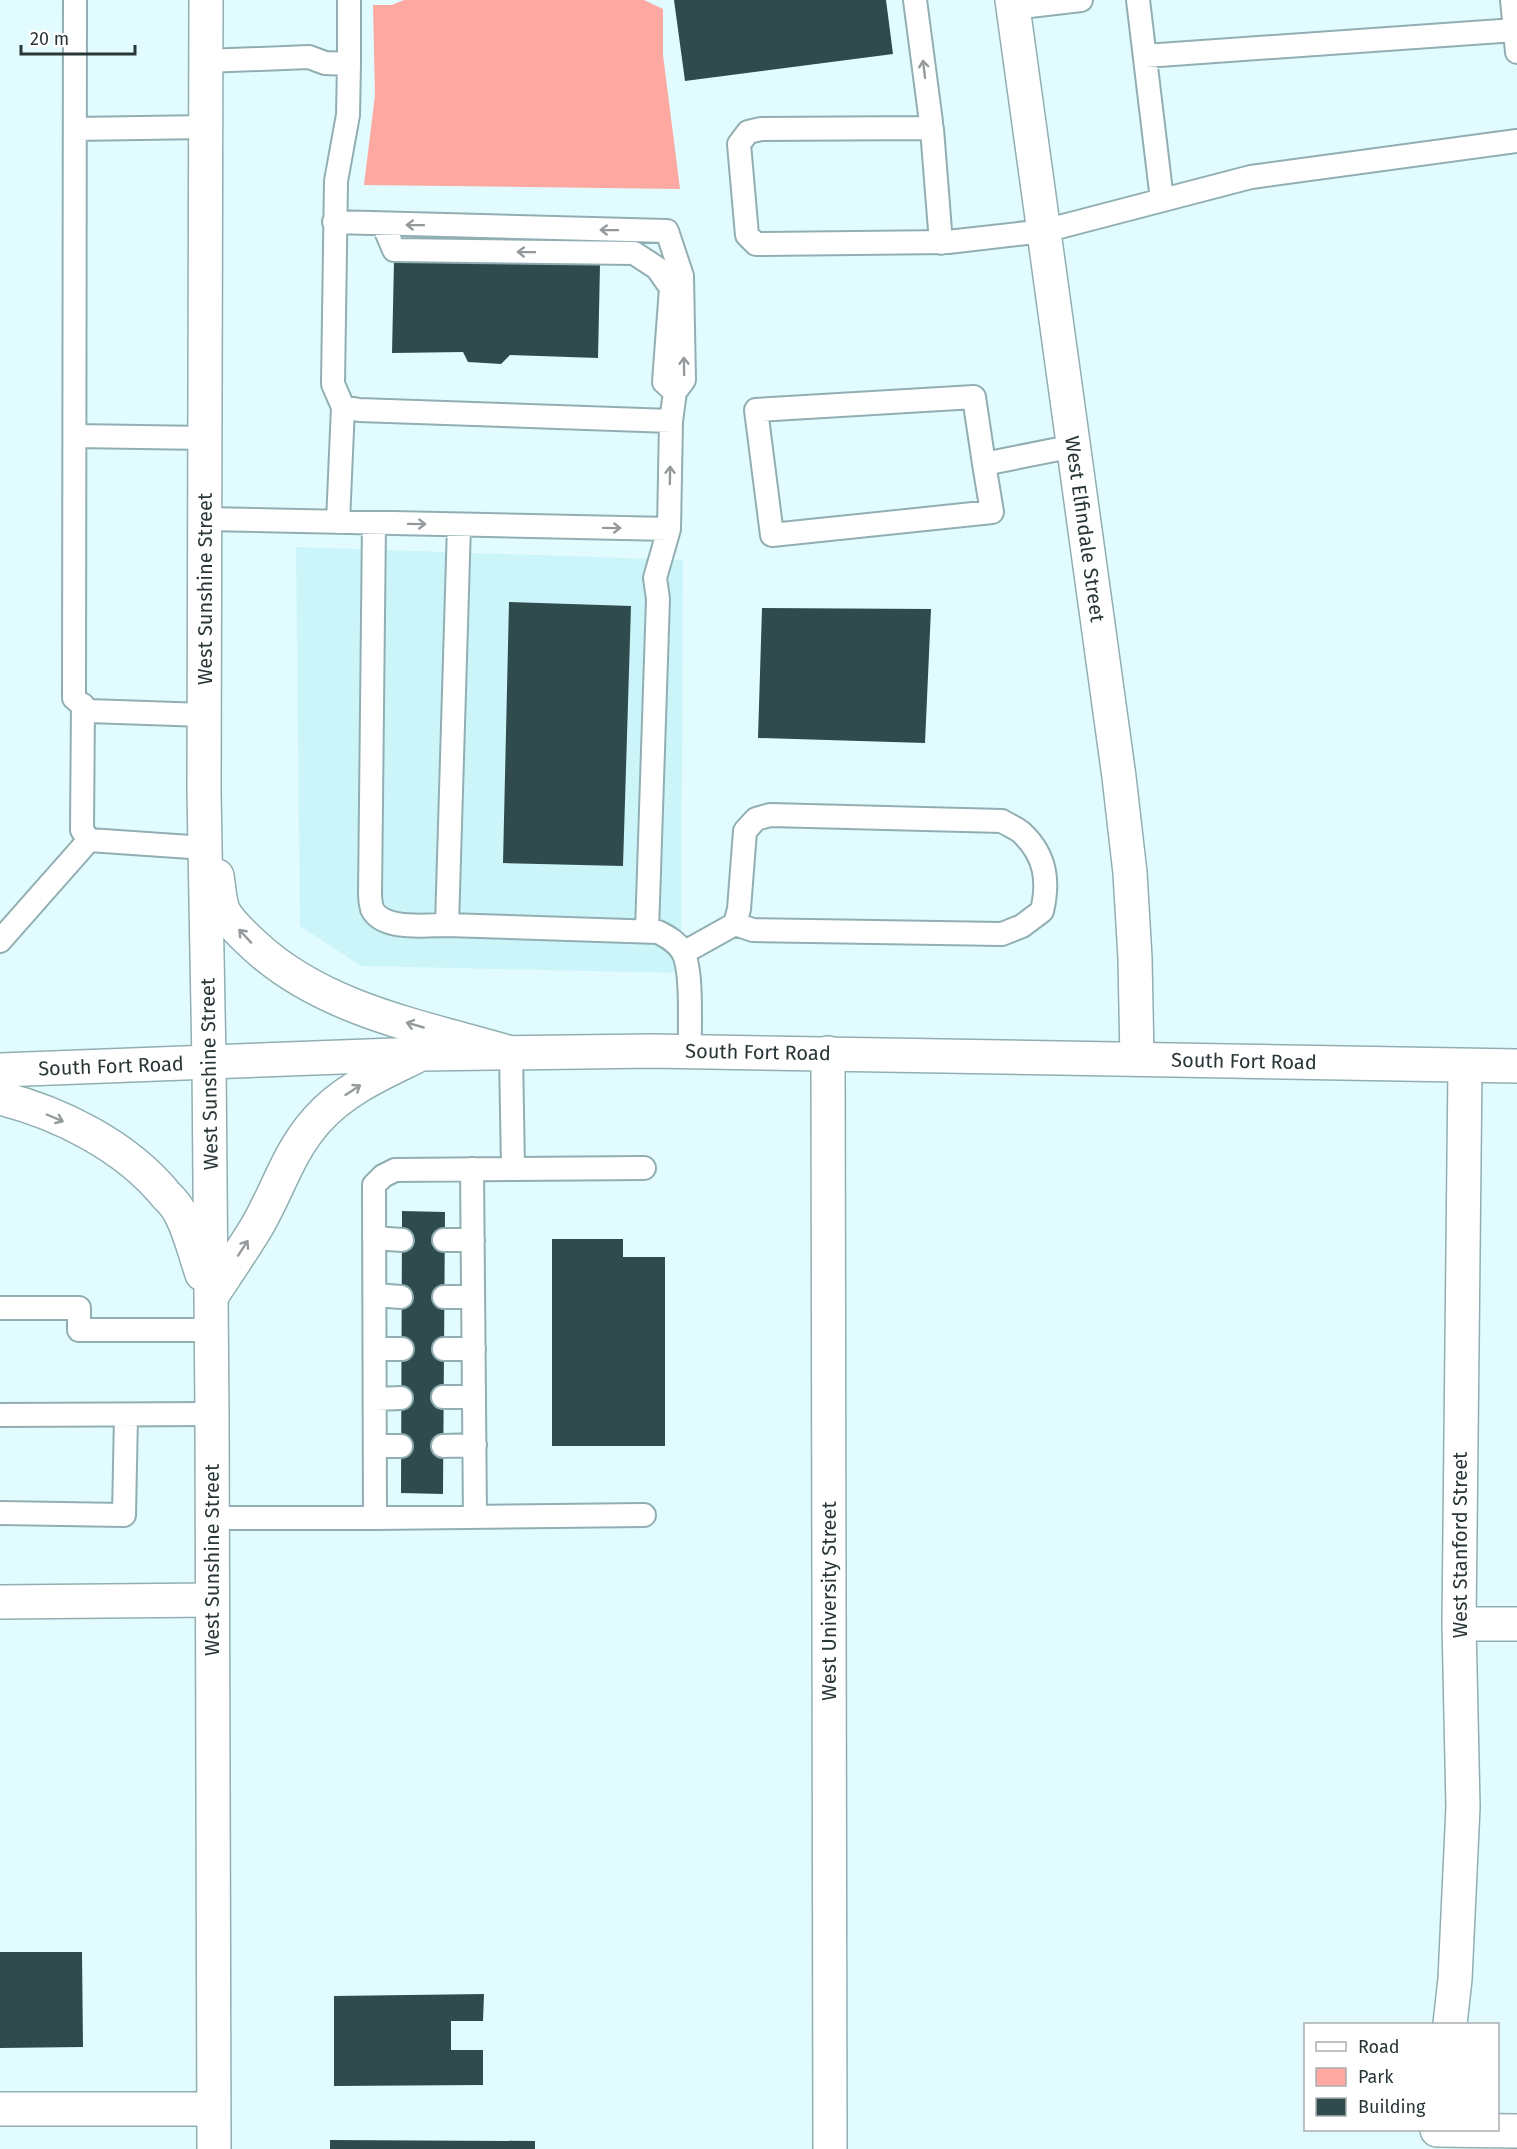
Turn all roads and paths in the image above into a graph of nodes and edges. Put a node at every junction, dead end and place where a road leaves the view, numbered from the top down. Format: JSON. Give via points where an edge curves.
{"nodes":[{"id":1,"x":75,"y":0,"type":"edge"},
{"id":2,"x":206,"y":0,"type":"edge"},
{"id":3,"x":350,"y":0,"type":"edge"},
{"id":4,"x":915,"y":0,"type":"edge"},
{"id":5,"x":1081,"y":0,"type":"edge"},
{"id":6,"x":1138,"y":0,"type":"edge"},
{"id":7,"x":1512,"y":0,"type":"edge"},
{"id":8,"x":1013,"y":4,"type":"edge"},
{"id":9,"x":1515,"y":30,"type":"junction"},
{"id":10,"x":1517,"y":52,"type":"edge"},
{"id":11,"x":1145,"y":56,"type":"junction"},
{"id":12,"x":206,"y":61,"type":"junction"},
{"id":13,"x":350,"y":64,"type":"junction"},
{"id":14,"x":928,"y":126,"type":"junction"},
{"id":15,"x":206,"y":127,"type":"junction"},
{"id":16,"x":75,"y":129,"type":"junction"},
{"id":17,"x":1517,"y":141,"type":"edge"},
{"id":18,"x":1162,"y":200,"type":"junction"},
{"id":19,"x":334,"y":222,"type":"junction"},
{"id":20,"x":383,"y":224,"type":"junction"},
{"id":21,"x":1044,"y":231,"type":"junction"},
{"id":22,"x":941,"y":243,"type":"junction"},
{"id":23,"x":675,"y":392,"type":"junction"},
{"id":24,"x":343,"y":407,"type":"junction"},
{"id":25,"x":671,"y":421,"type":"junction"},
{"id":26,"x":75,"y":436,"type":"junction"},
{"id":27,"x":206,"y":438,"type":"junction"},
{"id":28,"x":1074,"y":446,"type":"junction"},
{"id":29,"x":984,"y":464,"type":"junction"},
{"id":30,"x":206,"y":519,"type":"junction"},
{"id":31,"x":338,"y":522,"type":"junction"},
{"id":32,"x":374,"y":523,"type":"junction"},
{"id":33,"x":459,"y":525,"type":"junction"},
{"id":34,"x":669,"y":529,"type":"junction"},
{"id":35,"x":83,"y":705,"type":"junction"},
{"id":36,"x":204,"y":715,"type":"junction"},
{"id":37,"x":204,"y":792,"type":"junction"},
{"id":38,"x":89,"y":840,"type":"junction"},
{"id":39,"x":205,"y":848,"type":"junction"},
{"id":40,"x":735,"y":924,"type":"junction"},
{"id":41,"x":447,"y":925,"type":"junction"},
{"id":42,"x":647,"y":932,"type":"junction"},
{"id":43,"x":0,"y":941,"type":"edge"},
{"id":44,"x":684,"y":953,"type":"junction"},
{"id":45,"x":690,"y":1052,"type":"junction"},
{"id":46,"x":511,"y":1053,"type":"junction"},
{"id":47,"x":828,"y":1053,"type":"junction"},
{"id":48,"x":421,"y":1054,"type":"junction"},
{"id":49,"x":1137,"y":1059,"type":"junction"},
{"id":50,"x":209,"y":1063,"type":"junction"},
{"id":51,"x":1465,"y":1066,"type":"junction"},
{"id":52,"x":1517,"y":1066,"type":"edge"},
{"id":53,"x":0,"y":1070,"type":"edge"},
{"id":54,"x":0,"y":1098,"type":"edge"},
{"id":55,"x":644,"y":1168,"type":"dead end"},
{"id":56,"x":472,"y":1169,"type":"junction"},
{"id":57,"x":513,"y":1169,"type":"junction"},
{"id":58,"x":374,"y":1238,"type":"junction"},
{"id":59,"x":402,"y":1240,"type":"dead end"},
{"id":60,"x":444,"y":1240,"type":"dead end"},
{"id":61,"x":473,"y":1240,"type":"junction"},
{"id":62,"x":375,"y":1295,"type":"junction"},
{"id":63,"x":211,"y":1297,"type":"junction"},
{"id":64,"x":402,"y":1297,"type":"dead end"},
{"id":65,"x":444,"y":1297,"type":"dead end"},
{"id":66,"x":473,"y":1297,"type":"junction"},
{"id":67,"x":0,"y":1308,"type":"edge"},
{"id":68,"x":211,"y":1330,"type":"junction"},
{"id":69,"x":474,"y":1348,"type":"junction"},
{"id":70,"x":375,"y":1349,"type":"junction"},
{"id":71,"x":402,"y":1349,"type":"dead end"},
{"id":72,"x":444,"y":1349,"type":"dead end"},
{"id":73,"x":443,"y":1397,"type":"dead end"},
{"id":74,"x":474,"y":1397,"type":"junction"},
{"id":75,"x":401,"y":1398,"type":"dead end"},
{"id":76,"x":375,"y":1399,"type":"junction"},
{"id":77,"x":212,"y":1414,"type":"junction"},
{"id":78,"x":0,"y":1415,"type":"edge"},
{"id":79,"x":126,"y":1415,"type":"junction"},
{"id":80,"x":475,"y":1445,"type":"junction"},
{"id":81,"x":375,"y":1446,"type":"junction"},
{"id":82,"x":401,"y":1446,"type":"dead end"},
{"id":83,"x":443,"y":1446,"type":"dead end"},
{"id":84,"x":0,"y":1513,"type":"edge"},
{"id":85,"x":644,"y":1515,"type":"dead end"},
{"id":86,"x":475,"y":1517,"type":"junction"},
{"id":87,"x":212,"y":1518,"type":"junction"},
{"id":88,"x":375,"y":1518,"type":"junction"},
{"id":89,"x":212,"y":1600,"type":"junction"},
{"id":90,"x":0,"y":1602,"type":"edge"},
{"id":91,"x":1459,"y":1624,"type":"junction"},
{"id":92,"x":1517,"y":1624,"type":"edge"},
{"id":93,"x":1450,"y":2023,"type":"edge"},
{"id":94,"x":0,"y":2109,"type":"edge"},
{"id":95,"x":213,"y":2109,"type":"junction"},
{"id":96,"x":1517,"y":2131,"type":"edge"},
{"id":97,"x":1437,"y":2136,"type":"edge"},
{"id":98,"x":214,"y":2149,"type":"edge"},
{"id":99,"x":830,"y":2149,"type":"edge"}],
"edges":[{"from":1,"to":16,"type":"lane"},
{"from":2,"to":12,"type":"street","name":"West Sunshine Street"},
{"from":3,"to":13,"type":"lane"},
{"from":14,"to":4,"type":"lane","one_way":true,"via":[[931,122]]},
{"from":5,"to":8,"type":"lane"},
{"from":6,"to":11,"type":"lane"},
{"from":7,"to":9,"type":"lane"},
{"from":8,"to":21,"type":"street","name":"West Elfindale Street"},
{"from":9,"to":10,"type":"lane"},
{"from":9,"to":11,"type":"lane"},
{"from":11,"to":18,"type":"lane"},
{"from":12,"to":13,"type":"lane","via":[[309,57],[325,63]]},
{"from":12,"to":15,"type":"street","name":"West Sunshine Street"},
{"from":13,"to":19,"type":"lane","via":[[348,115],[336,181]]},
{"from":14,"to":22,"type":"lane","via":[[932,129]]},
{"from":14,"to":22,"type":"lane","via":[[748,132],[739,144],[747,235],[756,244]]},
{"from":15,"to":16,"type":"lane"},
{"from":15,"to":27,"type":"street","name":"West Sunshine Street"},
{"from":16,"to":26,"type":"lane"},
{"from":17,"to":18,"type":"lane","via":[[1251,177]]},
{"from":18,"to":21,"type":"lane"},
{"from":19,"to":20,"type":"lane"},
{"from":19,"to":24,"type":"lane","via":[[333,384]]},
{"from":23,"to":20,"type":"lane","one_way":true,"via":[[664,382],[671,288],[657,268],[634,253],[394,250]]},
{"from":23,"to":20,"type":"lane","one_way":true,"via":[[684,380],[682,276],[667,231]]},
{"from":21,"to":22,"type":"lane"},
{"from":21,"to":28,"type":"street","name":"West Elfindale Street"},
{"from":23,"to":25,"type":"lane"},
{"from":24,"to":25,"type":"lane"},
{"from":24,"to":31,"type":"lane"},
{"from":34,"to":25,"type":"lane","one_way":true},
{"from":26,"to":27,"type":"lane"},
{"from":26,"to":35,"type":"lane","via":[[74,698]]},
{"from":27,"to":30,"type":"street","name":"West Sunshine Street"},
{"from":28,"to":29,"type":"lane"},
{"from":28,"to":49,"type":"street","name":"West Elfindale Street","via":[[1130,873]]},
{"from":29,"to":29,"type":"lane","via":[[974,397],[756,410],[772,534],[992,512]]},
{"from":30,"to":31,"type":"lane"},
{"from":30,"to":36,"type":"street","name":"West Sunshine Street"},
{"from":31,"to":32,"type":"lane"},
{"from":32,"to":33,"type":"lane","one_way":true},
{"from":32,"to":41,"type":"lane","via":[[372,909],[386,921],[402,925]]},
{"from":33,"to":34,"type":"lane","one_way":true},
{"from":33,"to":41,"type":"lane"},
{"from":34,"to":42,"type":"lane","via":[[655,578],[658,598]]},
{"from":35,"to":36,"type":"lane","via":[[89,711]]},
{"from":35,"to":38,"type":"lane","via":[[82,830]]},
{"from":36,"to":37,"type":"street","name":"West Sunshine Street"},
{"from":37,"to":39,"type":"street","name":"West Sunshine Street"},
{"from":46,"to":37,"type":"street","one_way":true,"via":[[360,1009],[313,988],[270,960],[223,911]]},
{"from":38,"to":39,"type":"lane"},
{"from":38,"to":43,"type":"lane"},
{"from":39,"to":50,"type":"street","name":"West Sunshine Street"},
{"from":40,"to":40,"type":"lane","via":[[745,831],[756,819],[770,815],[1002,821],[1022,832],[1045,870],[1042,911],[1022,926],[1002,934],[753,930]]},
{"from":40,"to":44,"type":"lane"},
{"from":41,"to":42,"type":"lane"},
{"from":42,"to":44,"type":"lane","via":[[658,932],[674,941]]},
{"from":44,"to":45,"type":"lane"},
{"from":45,"to":46,"type":"street","name":"South Fort Road"},
{"from":45,"to":47,"type":"street","name":"South Fort Road"},
{"from":46,"to":48,"type":"street","name":"South Fort Road"},
{"from":46,"to":57,"type":"lane"},
{"from":47,"to":49,"type":"street","name":"South Fort Road"},
{"from":47,"to":99,"type":"street","name":"West University Street"},
{"from":48,"to":50,"type":"street","name":"South Fort Road"},
{"from":63,"to":48,"type":"street","one_way":true,"via":[[257,1226],[297,1147],[317,1119],[368,1080]]},
{"from":49,"to":51,"type":"street","name":"South Fort Road"},
{"from":50,"to":53,"type":"street","name":"South Fort Road"},
{"from":50,"to":63,"type":"street","name":"West Sunshine Street"},
{"from":51,"to":52,"type":"street","name":"South Fort Road"},
{"from":51,"to":91,"type":"street","name":"West Stanford Street"},
{"from":54,"to":63,"type":"street","one_way":true,"via":[[94,1137],[153,1180],[180,1212]]},
{"from":55,"to":57,"type":"lane"},
{"from":56,"to":57,"type":"lane"},
{"from":56,"to":58,"type":"lane","via":[[395,1170],[383,1176],[374,1185]]},
{"from":56,"to":61,"type":"lane"},
{"from":58,"to":59,"type":"lane"},
{"from":58,"to":62,"type":"lane"},
{"from":60,"to":61,"type":"lane"},
{"from":61,"to":66,"type":"lane"},
{"from":62,"to":64,"type":"lane"},
{"from":62,"to":70,"type":"lane"},
{"from":63,"to":68,"type":"street","name":"West Sunshine Street"},
{"from":65,"to":66,"type":"lane"},
{"from":66,"to":69,"type":"lane"},
{"from":67,"to":68,"type":"lane","via":[[79,1308],[79,1330]]},
{"from":68,"to":77,"type":"street","name":"West Sunshine Street"},
{"from":69,"to":72,"type":"lane"},
{"from":69,"to":74,"type":"lane"},
{"from":70,"to":71,"type":"lane"},
{"from":70,"to":76,"type":"lane"},
{"from":73,"to":74,"type":"lane"},
{"from":74,"to":80,"type":"lane"},
{"from":75,"to":76,"type":"lane"},
{"from":76,"to":81,"type":"lane"},
{"from":77,"to":79,"type":"lane"},
{"from":77,"to":87,"type":"street","name":"West Sunshine Street"},
{"from":78,"to":79,"type":"lane"},
{"from":79,"to":84,"type":"lane","via":[[124,1515]]},
{"from":80,"to":83,"type":"lane"},
{"from":80,"to":86,"type":"lane"},
{"from":81,"to":82,"type":"lane"},
{"from":81,"to":88,"type":"lane"},
{"from":85,"to":86,"type":"lane"},
{"from":86,"to":88,"type":"lane"},
{"from":87,"to":88,"type":"lane"},
{"from":87,"to":89,"type":"street","name":"West Sunshine Street"},
{"from":89,"to":90,"type":"street"},
{"from":89,"to":95,"type":"street","name":"West Sunshine Street"},
{"from":91,"to":92,"type":"street"},
{"from":91,"to":93,"type":"street","name":"West Stanford Street","via":[[1463,1808]]},
{"from":94,"to":95,"type":"street"},
{"from":95,"to":98,"type":"street","name":"West Sunshine Street"},
{"from":96,"to":97,"type":"street"}]}
